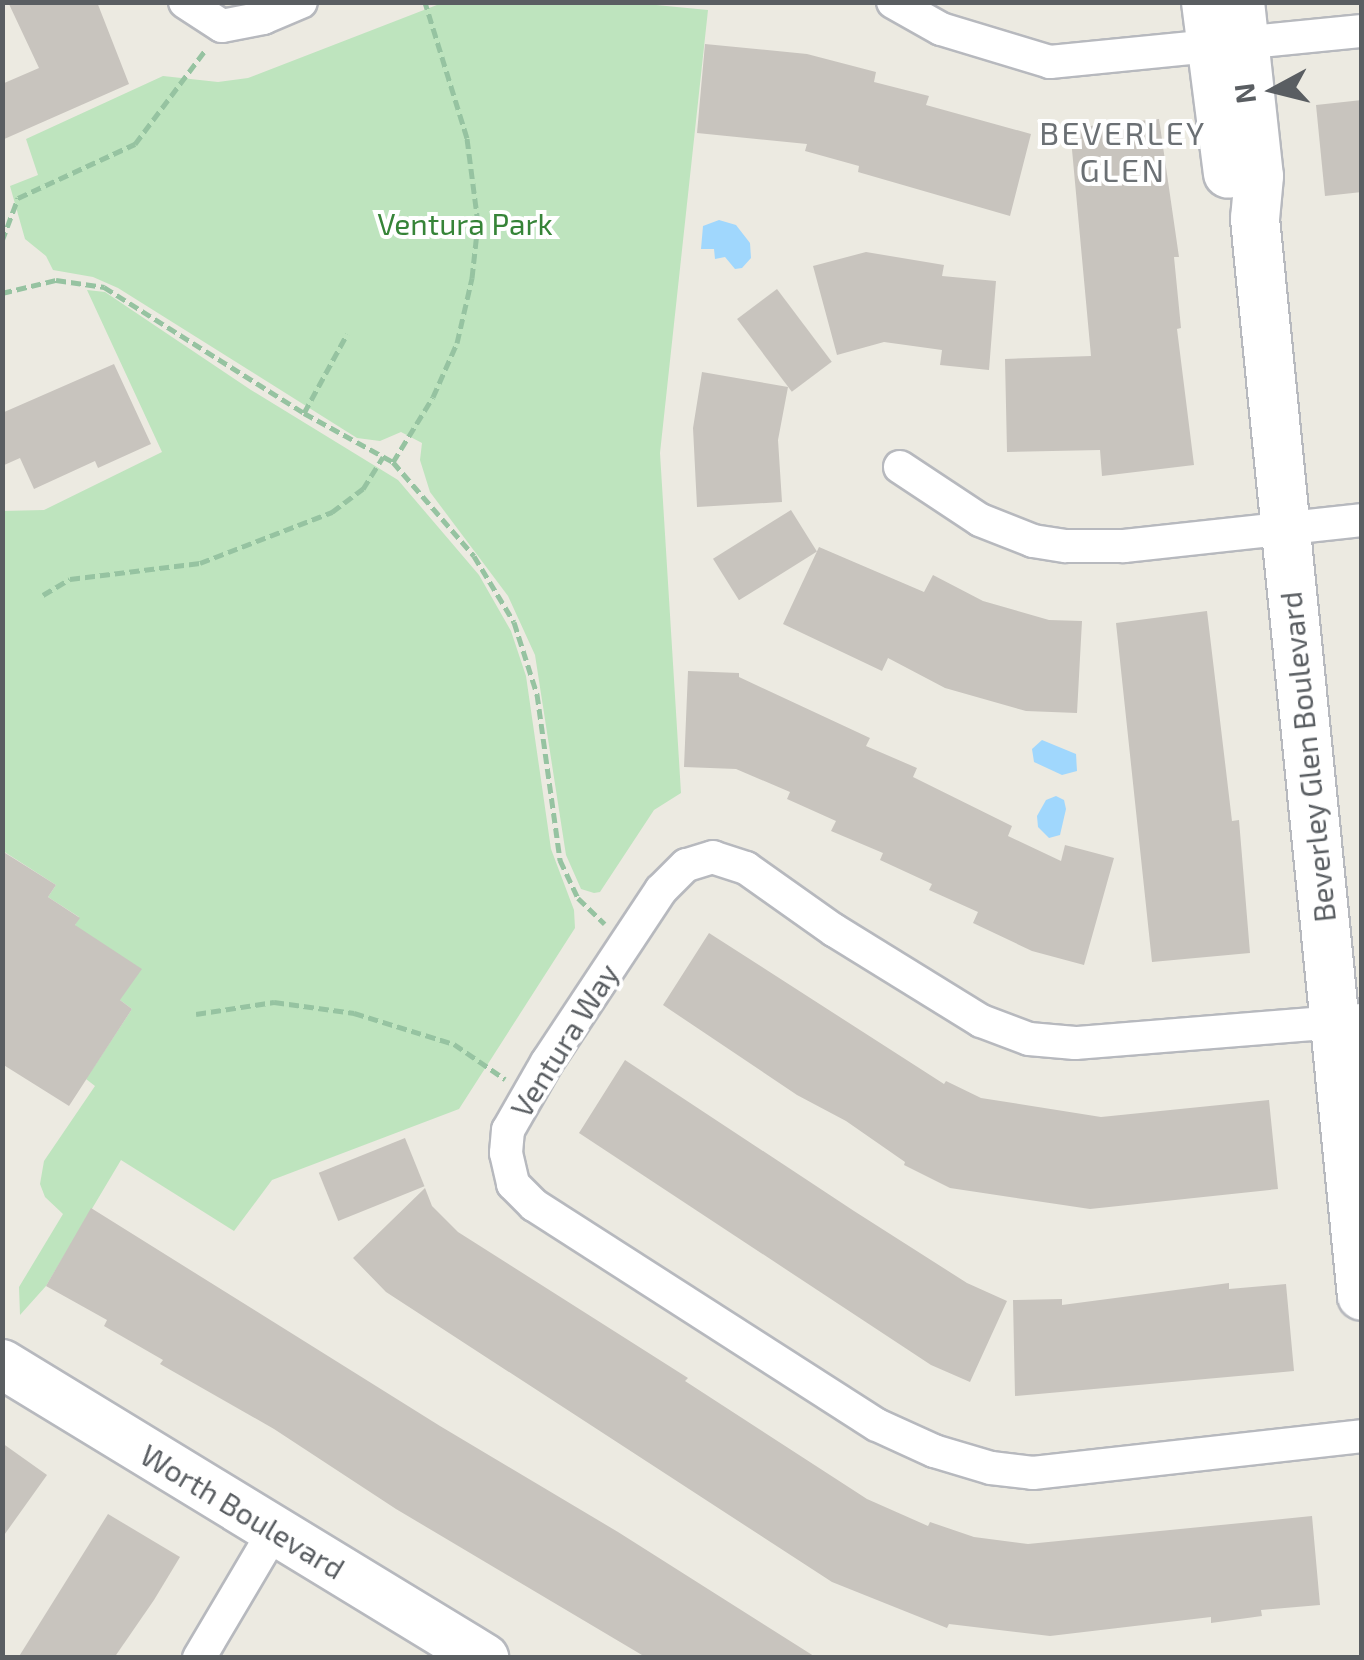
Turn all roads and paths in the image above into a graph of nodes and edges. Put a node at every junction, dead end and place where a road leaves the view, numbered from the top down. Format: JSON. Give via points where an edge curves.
{"nodes":[{"id":1,"x":185,"y":2,"type":"edge"},
{"id":2,"x":300,"y":2,"type":"edge"},
{"id":3,"x":426,"y":2,"type":"edge"},
{"id":4,"x":893,"y":2,"type":"edge"},
{"id":5,"x":1226,"y":24,"type":"edge"},
{"id":6,"x":222,"y":26,"type":"junction"},
{"id":7,"x":1362,"y":31,"type":"edge"},
{"id":8,"x":2,"y":241,"type":"edge"},
{"id":9,"x":2,"y":293,"type":"edge"},
{"id":10,"x":347,"y":334,"type":"dead end"},
{"id":11,"x":304,"y":412,"type":"junction"},
{"id":12,"x":383,"y":457,"type":"junction"},
{"id":13,"x":393,"y":462,"type":"junction"},
{"id":14,"x":900,"y":467,"type":"dead end"},
{"id":15,"x":1362,"y":520,"type":"edge"},
{"id":16,"x":1284,"y":529,"type":"junction"},
{"id":17,"x":44,"y":594,"type":"dead end"},
{"id":18,"x":626,"y":943,"type":"junction"},
{"id":19,"x":196,"y":1014,"type":"dead end"},
{"id":20,"x":1348,"y":1021,"type":"edge"},
{"id":21,"x":528,"y":1095,"type":"junction"},
{"id":22,"x":1362,"y":1296,"type":"edge"},
{"id":23,"x":2,"y":1364,"type":"edge"},
{"id":24,"x":1362,"y":1436,"type":"edge"},
{"id":25,"x":274,"y":1531,"type":"junction"},
{"id":26,"x":199,"y":1658,"type":"edge"},
{"id":27,"x":484,"y":1658,"type":"edge"}],
"edges":[{"from":1,"to":6,"type":"street"},
{"from":2,"to":6,"type":"street"},
{"from":3,"to":13,"type":"path","via":[[467,138],[476,240],[457,343]]},
{"from":4,"to":5,"type":"street","via":[[941,29],[1050,62]]},
{"from":5,"to":7,"type":"street"},
{"from":5,"to":16,"type":"street","name":"Beverley Glen Boulevard","via":[[1260,176],[1254,218]]},
{"from":6,"to":8,"type":"path","via":[[135,144],[18,198]]},
{"from":9,"to":11,"type":"path","via":[[56,280],[104,287]]},
{"from":10,"to":11,"type":"path"},
{"from":11,"to":12,"type":"path"},
{"from":12,"to":13,"type":"path"},
{"from":12,"to":17,"type":"path","via":[[363,489],[332,512],[200,563],[70,580]]},
{"from":13,"to":18,"type":"path","via":[[464,542],[514,622],[535,680],[565,874],[578,898]]},
{"from":14,"to":16,"type":"street","via":[[954,507],[1032,541],[1094,548]]},
{"from":15,"to":16,"type":"street"},
{"from":16,"to":20,"type":"street","name":"Beverley Glen Boulevard"},
{"from":18,"to":20,"type":"street","name":"Ventura Way","via":[[686,864],[713,857],[746,868],[835,932],[981,1021],[1029,1039],[1075,1043]]},
{"from":18,"to":21,"type":"street","name":"Ventura Way"},
{"from":19,"to":21,"type":"path","via":[[274,1002],[354,1013],[454,1044]]},
{"from":20,"to":22,"type":"street","name":"Beverley Glen Boulevard"},
{"from":21,"to":24,"type":"street","name":"Ventura Way","via":[[508,1130],[506,1153],[513,1184],[534,1205],[876,1425],[934,1451],[1032,1473]]},
{"from":23,"to":25,"type":"street","name":"Worth Boulevard"},
{"from":25,"to":26,"type":"street"},
{"from":25,"to":27,"type":"street","name":"Worth Boulevard"}]}
